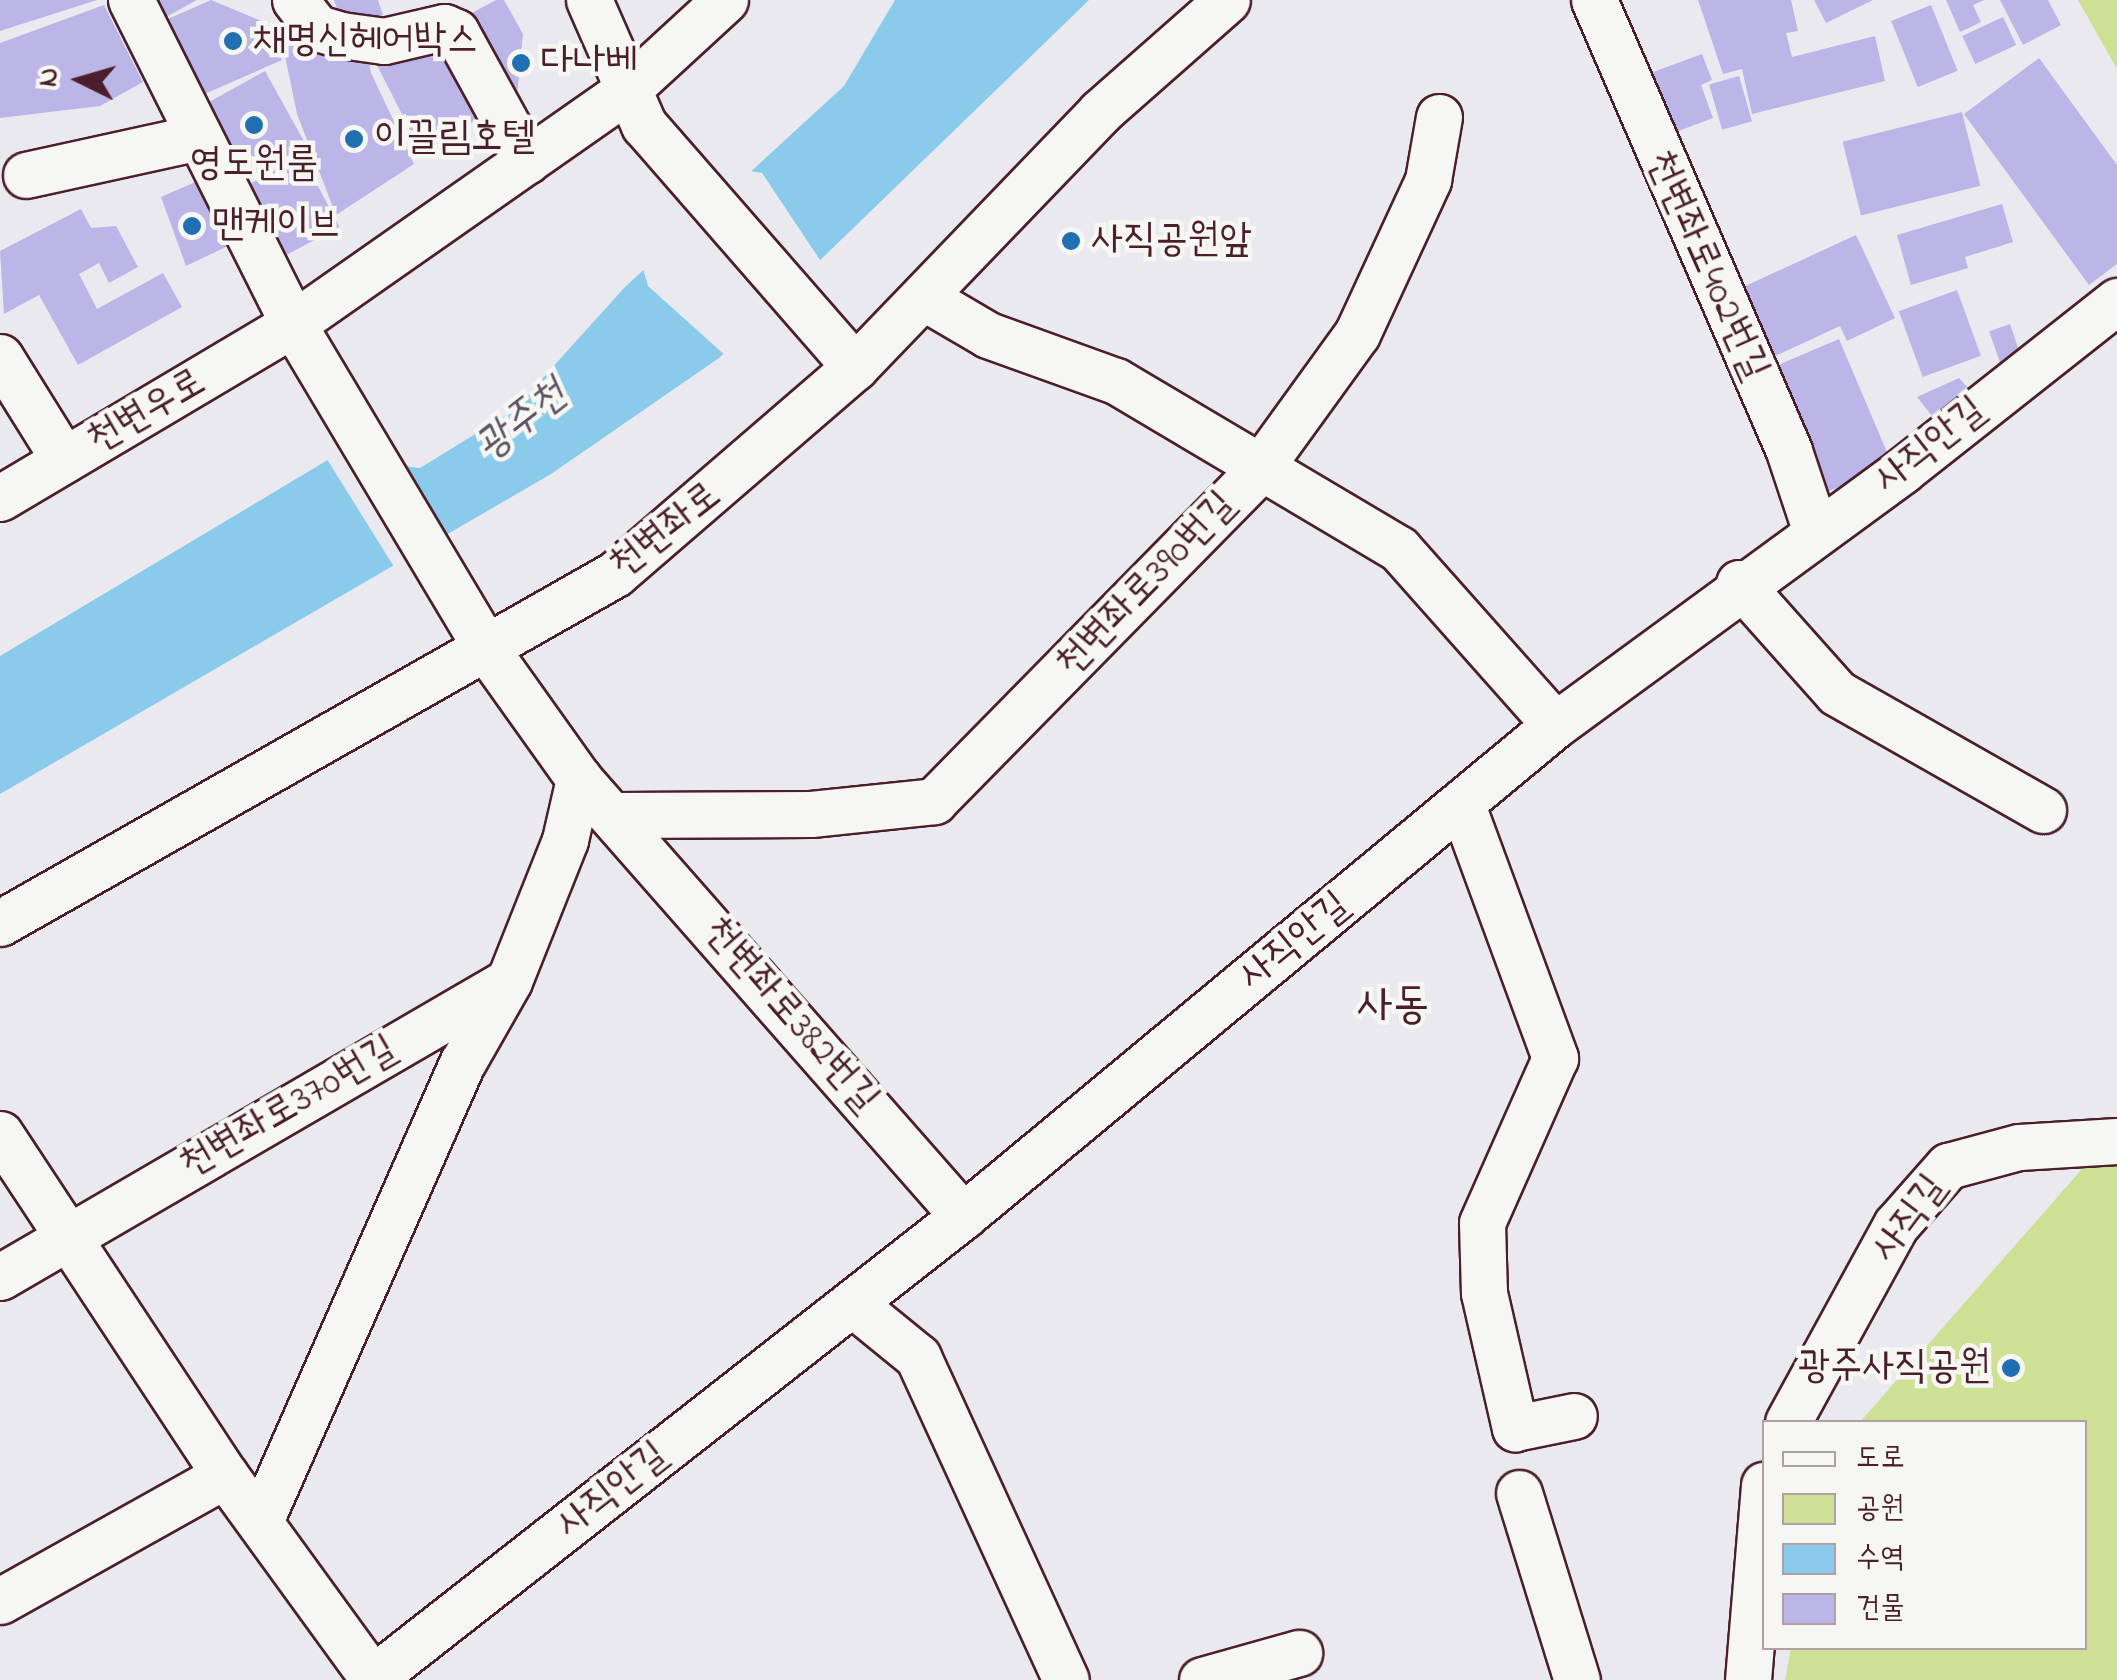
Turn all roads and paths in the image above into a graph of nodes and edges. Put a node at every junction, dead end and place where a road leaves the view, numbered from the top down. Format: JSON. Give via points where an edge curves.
{"nodes":[{"id":1,"x":130,"y":0,"type":"edge"},
{"id":2,"x":295,"y":0,"type":"edge"},
{"id":3,"x":589,"y":0,"type":"edge"},
{"id":4,"x":725,"y":0,"type":"edge"},
{"id":5,"x":1226,"y":0,"type":"edge"},
{"id":6,"x":1594,"y":0,"type":"edge"},
{"id":7,"x":636,"y":108,"type":"junction"},
{"id":8,"x":1439,"y":117,"type":"dead end"},
{"id":9,"x":200,"y":137,"type":"junction"},
{"id":10,"x":526,"y":160,"type":"junction"},
{"id":11,"x":26,"y":175,"type":"dead end"},
{"id":12,"x":925,"y":298,"type":"junction"},
{"id":13,"x":2117,"y":300,"type":"edge"},
{"id":14,"x":293,"y":324,"type":"junction"},
{"id":15,"x":0,"y":356,"type":"edge"},
{"id":16,"x":842,"y":356,"type":"junction"},
{"id":17,"x":64,"y":460,"type":"junction"},
{"id":18,"x":1258,"y":472,"type":"junction"},
{"id":19,"x":0,"y":498,"type":"edge"},
{"id":20,"x":1816,"y":532,"type":"junction"},
{"id":21,"x":1739,"y":583,"type":"junction"},
{"id":22,"x":487,"y":650,"type":"junction"},
{"id":23,"x":1555,"y":725,"type":"junction"},
{"id":24,"x":579,"y":779,"type":"junction"},
{"id":25,"x":1462,"y":805,"type":"junction"},
{"id":26,"x":2043,"y":810,"type":"dead end"},
{"id":27,"x":617,"y":815,"type":"junction"},
{"id":28,"x":0,"y":922,"type":"edge"},
{"id":29,"x":509,"y":980,"type":"junction"},
{"id":30,"x":0,"y":1134,"type":"edge"},
{"id":31,"x":2117,"y":1141,"type":"edge"},
{"id":32,"x":963,"y":1216,"type":"junction"},
{"id":33,"x":70,"y":1235,"type":"junction"},
{"id":34,"x":0,"y":1277,"type":"edge"},
{"id":35,"x":852,"y":1304,"type":"junction"},
{"id":36,"x":1574,"y":1416,"type":"dead end"},
{"id":37,"x":1789,"y":1420,"type":"edge"},
{"id":38,"x":225,"y":1474,"type":"junction"},
{"id":39,"x":1518,"y":1493,"type":"dead end"},
{"id":40,"x":1762,"y":1509,"type":"edge"},
{"id":41,"x":261,"y":1519,"type":"junction"},
{"id":42,"x":0,"y":1601,"type":"edge"},
{"id":43,"x":1300,"y":1653,"type":"dead end"},
{"id":44,"x":373,"y":1679,"type":"edge"},
{"id":45,"x":1066,"y":1680,"type":"edge"},
{"id":46,"x":1202,"y":1680,"type":"edge"},
{"id":47,"x":1577,"y":1680,"type":"edge"},
{"id":48,"x":1748,"y":1680,"type":"edge"}],
"edges":[{"from":1,"to":9,"type":"street"},
{"from":2,"to":10,"type":"street","via":[[317,28],[340,35],[384,41],[444,27],[456,32]]},
{"from":3,"to":7,"type":"street"},
{"from":4,"to":7,"type":"street","name":"천변우로"},
{"from":5,"to":12,"type":"street","name":"천변좌로","via":[[1100,112]]},
{"from":6,"to":20,"type":"street","name":"천변좌로402번길","via":[[1789,451]]},
{"from":7,"to":10,"type":"street","name":"천변우로"},
{"from":7,"to":16,"type":"street"},
{"from":8,"to":18,"type":"street","name":"천변좌로390번길","via":[[1428,180],[1358,334]]},
{"from":9,"to":11,"type":"street"},
{"from":9,"to":14,"type":"street"},
{"from":10,"to":14,"type":"street","name":"천변우로"},
{"from":12,"to":16,"type":"street","name":"천변좌로"},
{"from":12,"to":18,"type":"street","name":"천변좌로390번길","via":[[988,335],[1116,381]]},
{"from":13,"to":20,"type":"street","name":"사직안길"},
{"from":14,"to":17,"type":"street","name":"천변우로"},
{"from":14,"to":22,"type":"street","name":"천변좌로382번길"},
{"from":15,"to":17,"type":"street"},
{"from":16,"to":22,"type":"street","name":"천변좌로","via":[[661,539]]},
{"from":17,"to":19,"type":"street","name":"천변우로"},
{"from":18,"to":23,"type":"street","name":"천변좌로390번길","via":[[1399,548]]},
{"from":18,"to":27,"type":"street","name":"천변좌로390번길","via":[[934,801],[811,814]]},
{"from":20,"to":21,"type":"street","name":"사직안길"},
{"from":21,"to":23,"type":"street","name":"사직안길"},
{"from":21,"to":26,"type":"street","via":[[1837,693]]},
{"from":22,"to":24,"type":"street","name":"천변좌로382번길"},
{"from":22,"to":28,"type":"street","name":"천변좌로"},
{"from":23,"to":25,"type":"street","name":"사직안길"},
{"from":24,"to":27,"type":"street","name":"천변좌로382번길"},
{"from":24,"to":29,"type":"street","via":[[564,840]]},
{"from":25,"to":32,"type":"street","name":"사직안길"},
{"from":25,"to":36,"type":"street","via":[[1555,1058],[1482,1223],[1484,1293],[1516,1428]]},
{"from":27,"to":32,"type":"street","name":"천변좌로382번길"},
{"from":29,"to":33,"type":"street","name":"천변좌로370번길"},
{"from":29,"to":41,"type":"street","via":[[418,1165]]},
{"from":30,"to":33,"type":"street"},
{"from":31,"to":37,"type":"street","name":"사직길","via":[[2019,1147],[1948,1166],[1896,1226]]},
{"from":32,"to":35,"type":"street","name":"사직안길"},
{"from":33,"to":34,"type":"street","name":"천변좌로370번길"},
{"from":33,"to":38,"type":"street"},
{"from":35,"to":44,"type":"street","name":"사직안길"},
{"from":35,"to":45,"type":"street","via":[[918,1357]]},
{"from":38,"to":41,"type":"street"},
{"from":38,"to":42,"type":"street"},
{"from":39,"to":47,"type":"street"},
{"from":40,"to":48,"type":"street"},
{"from":41,"to":44,"type":"street"},
{"from":43,"to":46,"type":"street"}]}
